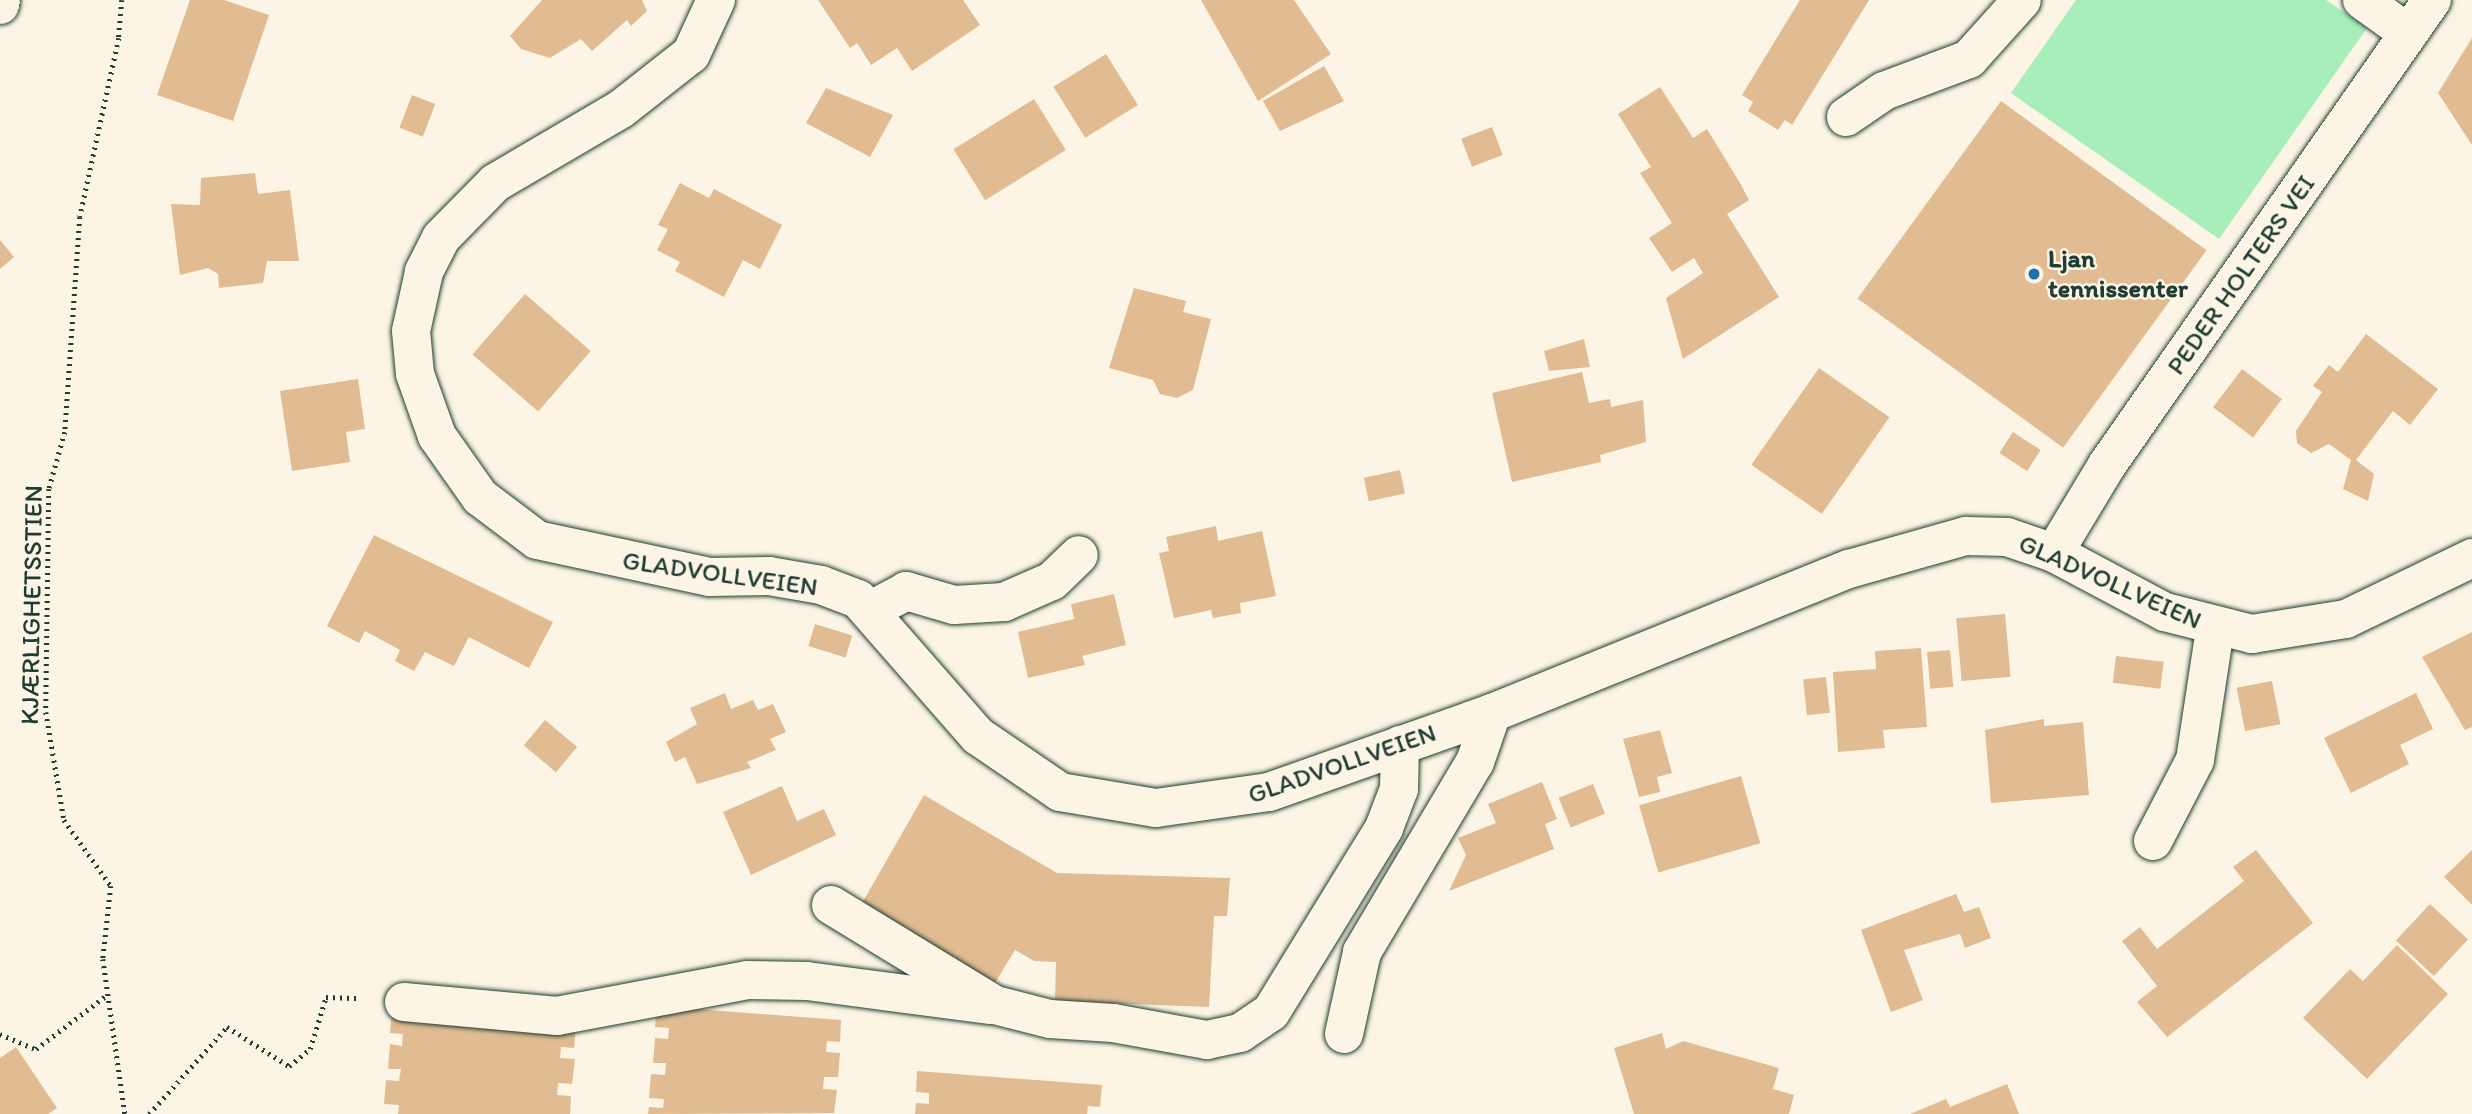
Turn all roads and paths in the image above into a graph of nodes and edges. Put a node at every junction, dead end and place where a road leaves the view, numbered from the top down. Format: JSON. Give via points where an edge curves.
{"nodes":[{"id":1,"x":1,"y":0,"type":"edge"},
{"id":2,"x":121,"y":0,"type":"edge"},
{"id":3,"x":716,"y":0,"type":"edge"},
{"id":4,"x":2022,"y":0,"type":"edge"},
{"id":5,"x":2362,"y":0,"type":"edge"},
{"id":6,"x":2432,"y":0,"type":"edge"},
{"id":7,"x":0,"y":5,"type":"edge"},
{"id":8,"x":2408,"y":33,"type":"junction"},
{"id":9,"x":1846,"y":117,"type":"dead end"},
{"id":10,"x":2054,"y":553,"type":"junction"},
{"id":11,"x":1079,"y":555,"type":"dead end"},
{"id":12,"x":2472,"y":558,"type":"edge"},
{"id":13,"x":871,"y":610,"type":"junction"},
{"id":14,"x":2215,"y":629,"type":"junction"},
{"id":15,"x":1492,"y":713,"type":"junction"},
{"id":16,"x":1400,"y":745,"type":"junction"},
{"id":17,"x":2153,"y":841,"type":"dead end"},
{"id":18,"x":831,"y":905,"type":"dead end"},
{"id":19,"x":107,"y":995,"type":"junction"},
{"id":20,"x":342,"y":995,"type":"dead end"},
{"id":21,"x":404,"y":1002,"type":"dead end"},
{"id":22,"x":995,"y":1005,"type":"junction"},
{"id":23,"x":0,"y":1034,"type":"edge"},
{"id":24,"x":1344,"y":1034,"type":"dead end"},
{"id":25,"x":125,"y":1114,"type":"edge"},
{"id":26,"x":149,"y":1114,"type":"edge"}],
"edges":[{"from":1,"to":7,"type":"street"},
{"from":2,"to":19,"type":"path","name":"KJÆRLIGHETSSTIEN","via":[[119,38],[80,217],[65,432],[49,489],[46,712],[64,820],[111,886],[103,959]]},
{"from":3,"to":13,"type":"street","name":"GLADVOLLVEIEN","via":[[691,54],[621,109],[495,183],[441,238],[424,272],[411,331],[421,398],[437,436],[480,497],[537,540],[710,576],[769,576],[821,585]]},
{"from":4,"to":9,"type":"street","via":[[1969,59],[1884,91]]},
{"from":5,"to":8,"type":"street"},
{"from":6,"to":8,"type":"street","name":"PEDER HOLTERS VEI"},
{"from":8,"to":10,"type":"street","name":"PEDER HOLTERS VEI","via":[[2107,465]]},
{"from":10,"to":14,"type":"street","name":"GLADVOLLVEIEN","via":[[2165,612]]},
{"from":10,"to":15,"type":"street","name":"GLADVOLLVEIEN","via":[[2007,537],[1911,547]]},
{"from":11,"to":13,"type":"street","via":[[1052,581],[1004,602],[954,605],[906,592]]},
{"from":12,"to":14,"type":"street","name":"GLADVOLLVEIEN","via":[[2346,619],[2252,634]]},
{"from":13,"to":16,"type":"street","name":"GLADVOLLVEIEN","via":[[978,736],[1060,793],[1106,803],[1198,807],[1269,792]]},
{"from":14,"to":17,"type":"street","via":[[2194,760]]},
{"from":15,"to":16,"type":"street","name":"GLADVOLLVEIEN"},
{"from":15,"to":24,"type":"street","via":[[1475,762],[1362,952]]},
{"from":16,"to":22,"type":"street","via":[[1399,789],[1384,828],[1271,1013],[1240,1033],[1207,1040],[1113,1023],[1051,1019]]},
{"from":18,"to":22,"type":"street"},
{"from":19,"to":23,"type":"path","via":[[36,1049]]},
{"from":19,"to":25,"type":"path","name":"KJÆRLIGHETSSTIEN"},
{"from":20,"to":26,"type":"path","via":[[326,997],[310,1049],[289,1066],[227,1027]]},
{"from":21,"to":22,"type":"street","via":[[557,1016],[748,980],[807,981]]}]}
